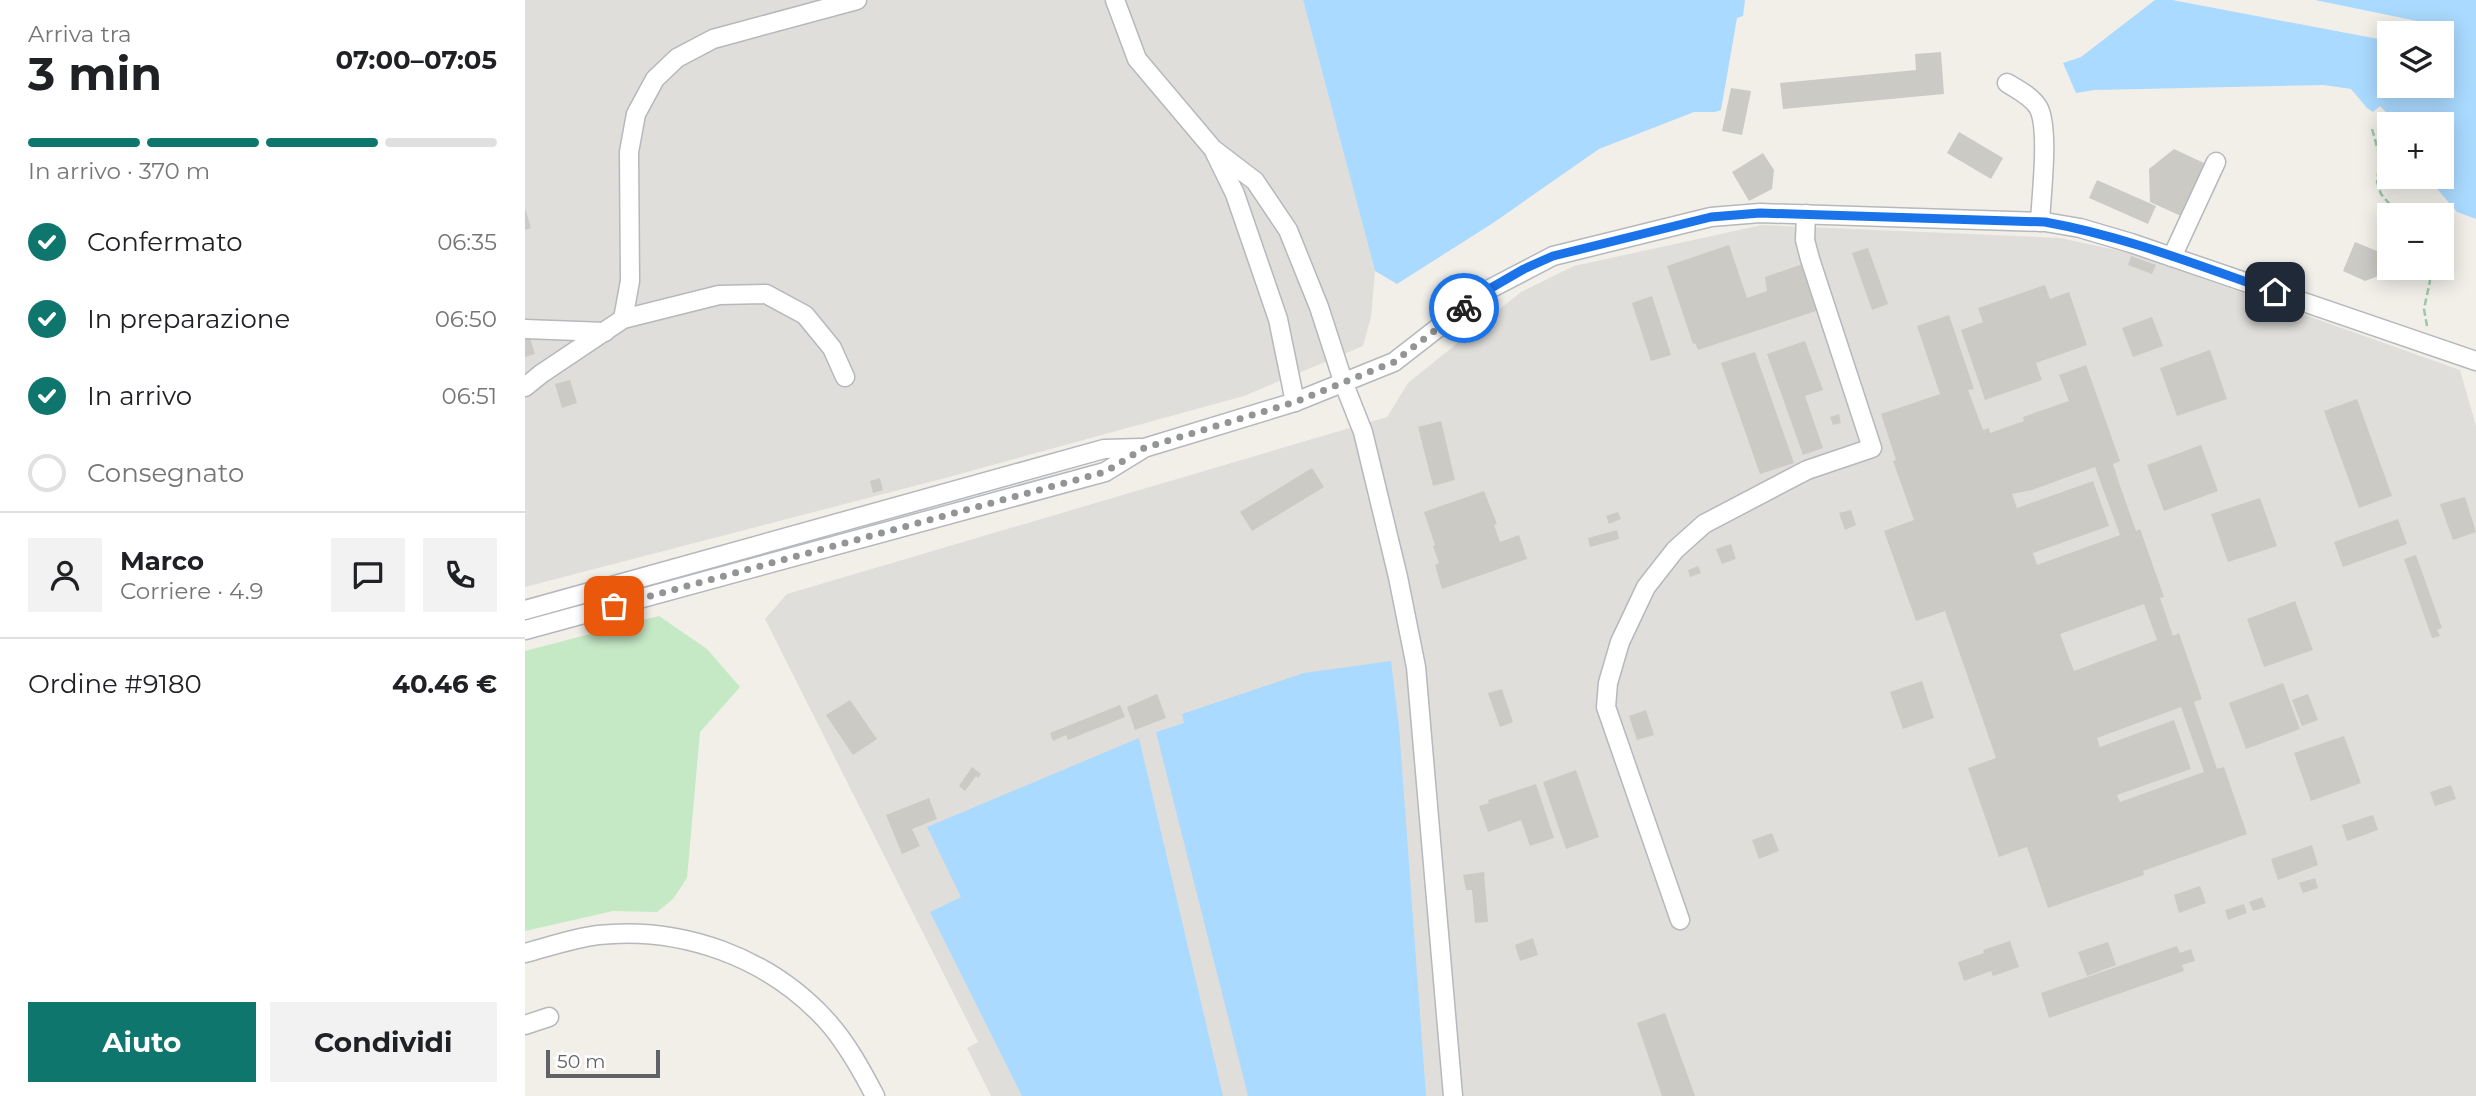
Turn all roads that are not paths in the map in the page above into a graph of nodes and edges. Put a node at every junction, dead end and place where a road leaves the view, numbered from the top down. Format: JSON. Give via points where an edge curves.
{"nodes":[{"id":1,"x":857,"y":0,"type":"edge"},
{"id":2,"x":1115,"y":0,"type":"edge"},
{"id":3,"x":2007,"y":83,"type":"dead end"},
{"id":4,"x":1213,"y":149,"type":"junction"},
{"id":5,"x":2216,"y":162,"type":"dead end"},
{"id":6,"x":1806,"y":214,"type":"junction"},
{"id":7,"x":2040,"y":222,"type":"junction"},
{"id":8,"x":2172,"y":257,"type":"junction"},
{"id":9,"x":623,"y":319,"type":"junction"},
{"id":10,"x":525,"y":329,"type":"edge"},
{"id":11,"x":605,"y":332,"type":"junction"},
{"id":12,"x":2476,"y":361,"type":"edge"},
{"id":13,"x":845,"y":377,"type":"dead end"},
{"id":14,"x":1344,"y":384,"type":"junction"},
{"id":15,"x":525,"y":387,"type":"edge"},
{"id":16,"x":1295,"y":402,"type":"junction"},
{"id":17,"x":1144,"y":448,"type":"junction"},
{"id":18,"x":909,"y":503,"type":"junction"},
{"id":19,"x":858,"y":517,"type":"junction"},
{"id":20,"x":913,"y":523,"type":"junction"},
{"id":21,"x":865,"y":536,"type":"junction"},
{"id":22,"x":525,"y":610,"type":"edge"},
{"id":23,"x":525,"y":630,"type":"edge"},
{"id":24,"x":1679,"y":920,"type":"dead end"},
{"id":25,"x":525,"y":953,"type":"edge"},
{"id":26,"x":549,"y":1017,"type":"dead end"},
{"id":27,"x":525,"y":1026,"type":"edge"},
{"id":28,"x":875,"y":1096,"type":"edge"},
{"id":29,"x":1453,"y":1096,"type":"edge"}],
"edges":[{"from":1,"to":9,"type":"street","via":[[713,39],[677,58],[656,79],[636,114],[629,152],[630,281]]},
{"from":2,"to":4,"type":"street","via":[[1137,59]]},
{"from":3,"to":7,"type":"street","via":[[2038,107],[2042,121]]},
{"from":4,"to":14,"type":"street","via":[[1255,181],[1288,230]]},
{"from":4,"to":16,"type":"street","via":[[1235,194],[1278,319]]},
{"from":5,"to":8,"type":"street"},
{"from":6,"to":7,"type":"street"},
{"from":6,"to":14,"type":"street","via":[[1711,217],[1553,256],[1484,292],[1394,362]]},
{"from":6,"to":24,"type":"street","via":[[1810,259],[1872,448],[1807,470],[1703,524],[1646,587],[1620,642],[1608,683],[1606,707]]},
{"from":7,"to":8,"type":"street","via":[[2080,228]]},
{"from":8,"to":12,"type":"street"},
{"from":9,"to":11,"type":"street"},
{"from":9,"to":13,"type":"street","via":[[719,295],[766,294],[805,315],[832,348]]},
{"from":10,"to":11,"type":"street"},
{"from":11,"to":15,"type":"street"},
{"from":14,"to":16,"type":"street"},
{"from":14,"to":29,"type":"street","via":[[1363,432],[1416,667]]},
{"from":16,"to":17,"type":"street"},
{"from":17,"to":18,"type":"street","via":[[1104,449]]},
{"from":17,"to":20,"type":"street","via":[[1105,472]]},
{"from":18,"to":19,"type":"street"},
{"from":18,"to":20,"type":"street"},
{"from":19,"to":21,"type":"street"},
{"from":19,"to":22,"type":"street"},
{"from":20,"to":21,"type":"street"},
{"from":21,"to":23,"type":"street"},
{"from":25,"to":28,"type":"street","via":[[597,935],[648,934],[691,940],[738,956],[786,984],[826,1020]]},
{"from":26,"to":27,"type":"street"}]}
